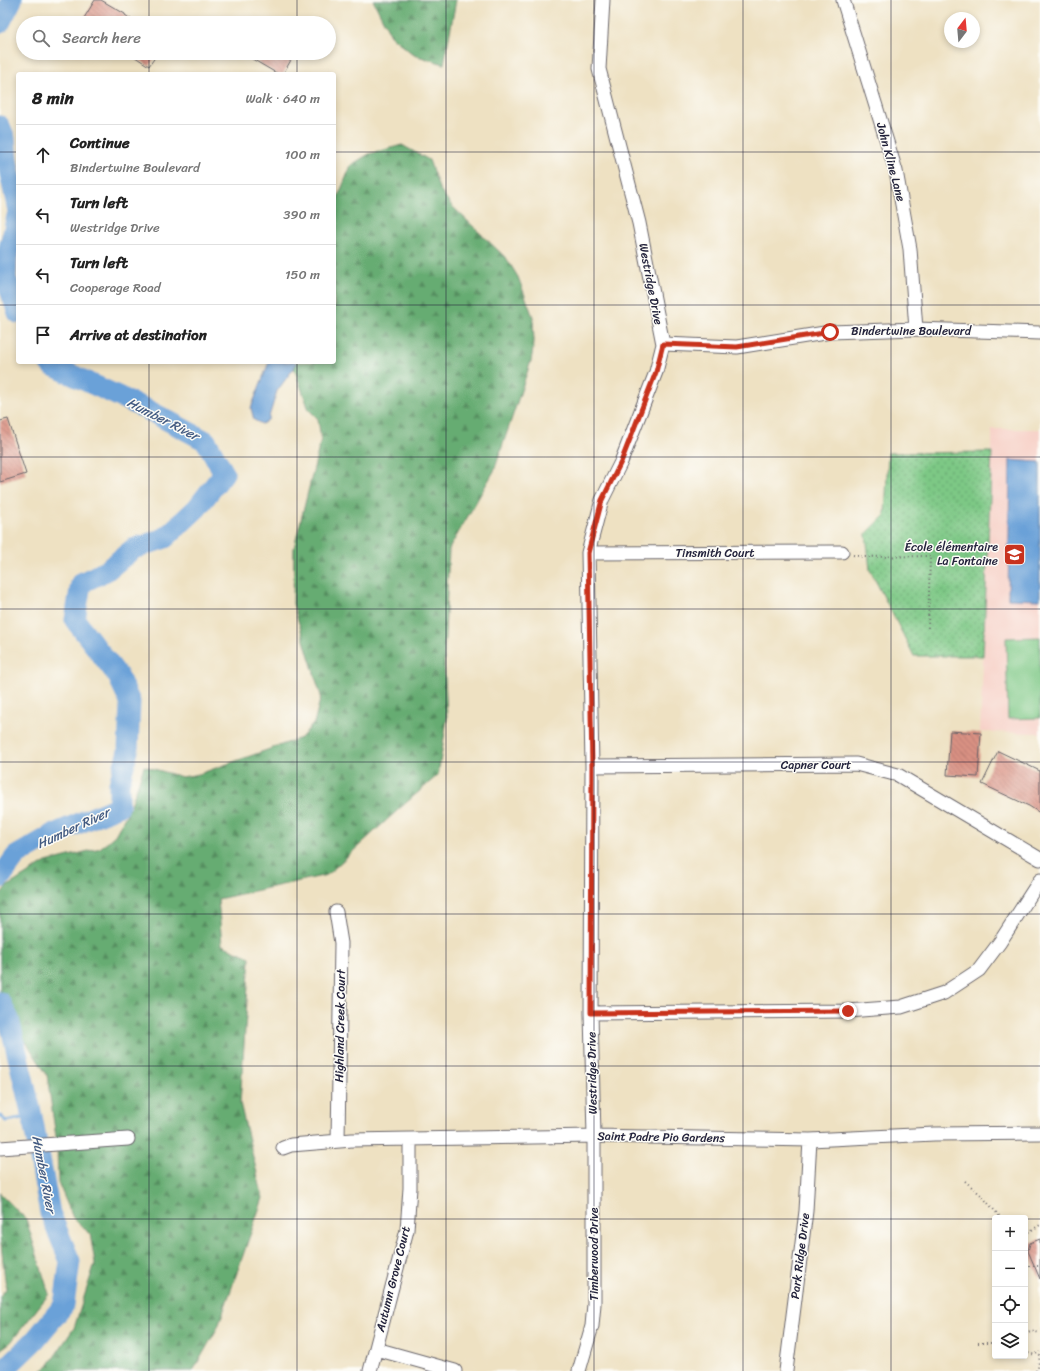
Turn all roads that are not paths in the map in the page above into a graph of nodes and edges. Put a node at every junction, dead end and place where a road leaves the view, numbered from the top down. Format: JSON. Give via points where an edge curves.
{"nodes":[{"id":1,"x":603,"y":0,"type":"edge"},
{"id":2,"x":843,"y":0,"type":"edge"},
{"id":3,"x":916,"y":329,"type":"junction"},
{"id":4,"x":1040,"y":333,"type":"edge"},
{"id":5,"x":663,"y":344,"type":"junction"},
{"id":6,"x":842,"y":552,"type":"road end"},
{"id":7,"x":588,"y":553,"type":"junction"},
{"id":8,"x":592,"y":766,"type":"junction"},
{"id":9,"x":1040,"y":859,"type":"edge"},
{"id":10,"x":1040,"y":880,"type":"edge"},
{"id":11,"x":336,"y":912,"type":"dead end"},
{"id":12,"x":591,"y":1013,"type":"junction"},
{"id":13,"x":1040,"y":1133,"type":"edge"},
{"id":14,"x":594,"y":1136,"type":"junction"},
{"id":15,"x":410,"y":1138,"type":"junction"},
{"id":16,"x":128,"y":1139,"type":"dead end"},
{"id":17,"x":810,"y":1140,"type":"junction"},
{"id":18,"x":338,"y":1141,"type":"junction"},
{"id":19,"x":2,"y":1148,"type":"edge"},
{"id":20,"x":283,"y":1148,"type":"dead end"},
{"id":21,"x":376,"y":1349,"type":"junction"},
{"id":22,"x":370,"y":1371,"type":"edge"},
{"id":23,"x":455,"y":1371,"type":"edge"},
{"id":24,"x":579,"y":1371,"type":"edge"},
{"id":25,"x":786,"y":1371,"type":"edge"}],
"edges":[{"from":1,"to":5,"type":"street","name":"Westridge Drive","via":[[599,69],[639,223]]},
{"from":2,"to":3,"type":"street","name":"John Kline Lane","via":[[896,171],[910,249]]},
{"from":3,"to":4,"type":"street","name":"Bindertwine Boulevard"},
{"from":3,"to":5,"type":"street","name":"Bindertwine Boulevard","via":[[830,332],[737,347]]},
{"from":5,"to":7,"type":"street","name":"Westridge Drive","via":[[656,372],[621,462],[602,500]]},
{"from":6,"to":7,"type":"street","name":"Tinsmith Court"},
{"from":7,"to":8,"type":"street","name":"Westridge Drive"},
{"from":8,"to":9,"type":"street","name":"Capner Court","via":[[856,764],[898,775]]},
{"from":8,"to":12,"type":"street","name":"Westridge Drive"},
{"from":10,"to":12,"type":"street","via":[[979,970],[944,994],[901,1007],[848,1011]]},
{"from":11,"to":18,"type":"street","name":"Highland Creek Court","via":[[341,943]]},
{"from":12,"to":14,"type":"street","name":"Westridge Drive"},
{"from":13,"to":17,"type":"street","name":"Saint Padre Pio Gardens","via":[[934,1134]]},
{"from":14,"to":15,"type":"street","name":"Saint Padre Pio Gardens"},
{"from":14,"to":17,"type":"street","name":"Saint Padre Pio Gardens"},
{"from":14,"to":24,"type":"street","name":"Timberwood Drive","via":[[594,1304],[592,1326]]},
{"from":15,"to":18,"type":"street","name":"Saint Padre Pio Gardens"},
{"from":15,"to":21,"type":"street","name":"Autumn Grove Court","via":[[407,1230]]},
{"from":16,"to":19,"type":"street"},
{"from":17,"to":25,"type":"street","name":"Park Ridge Drive","via":[[806,1211]]},
{"from":18,"to":20,"type":"street","name":"Saint Padre Pio Gardens"},
{"from":21,"to":22,"type":"street","name":"Autumn Grove Court"},
{"from":21,"to":23,"type":"street"}]}
